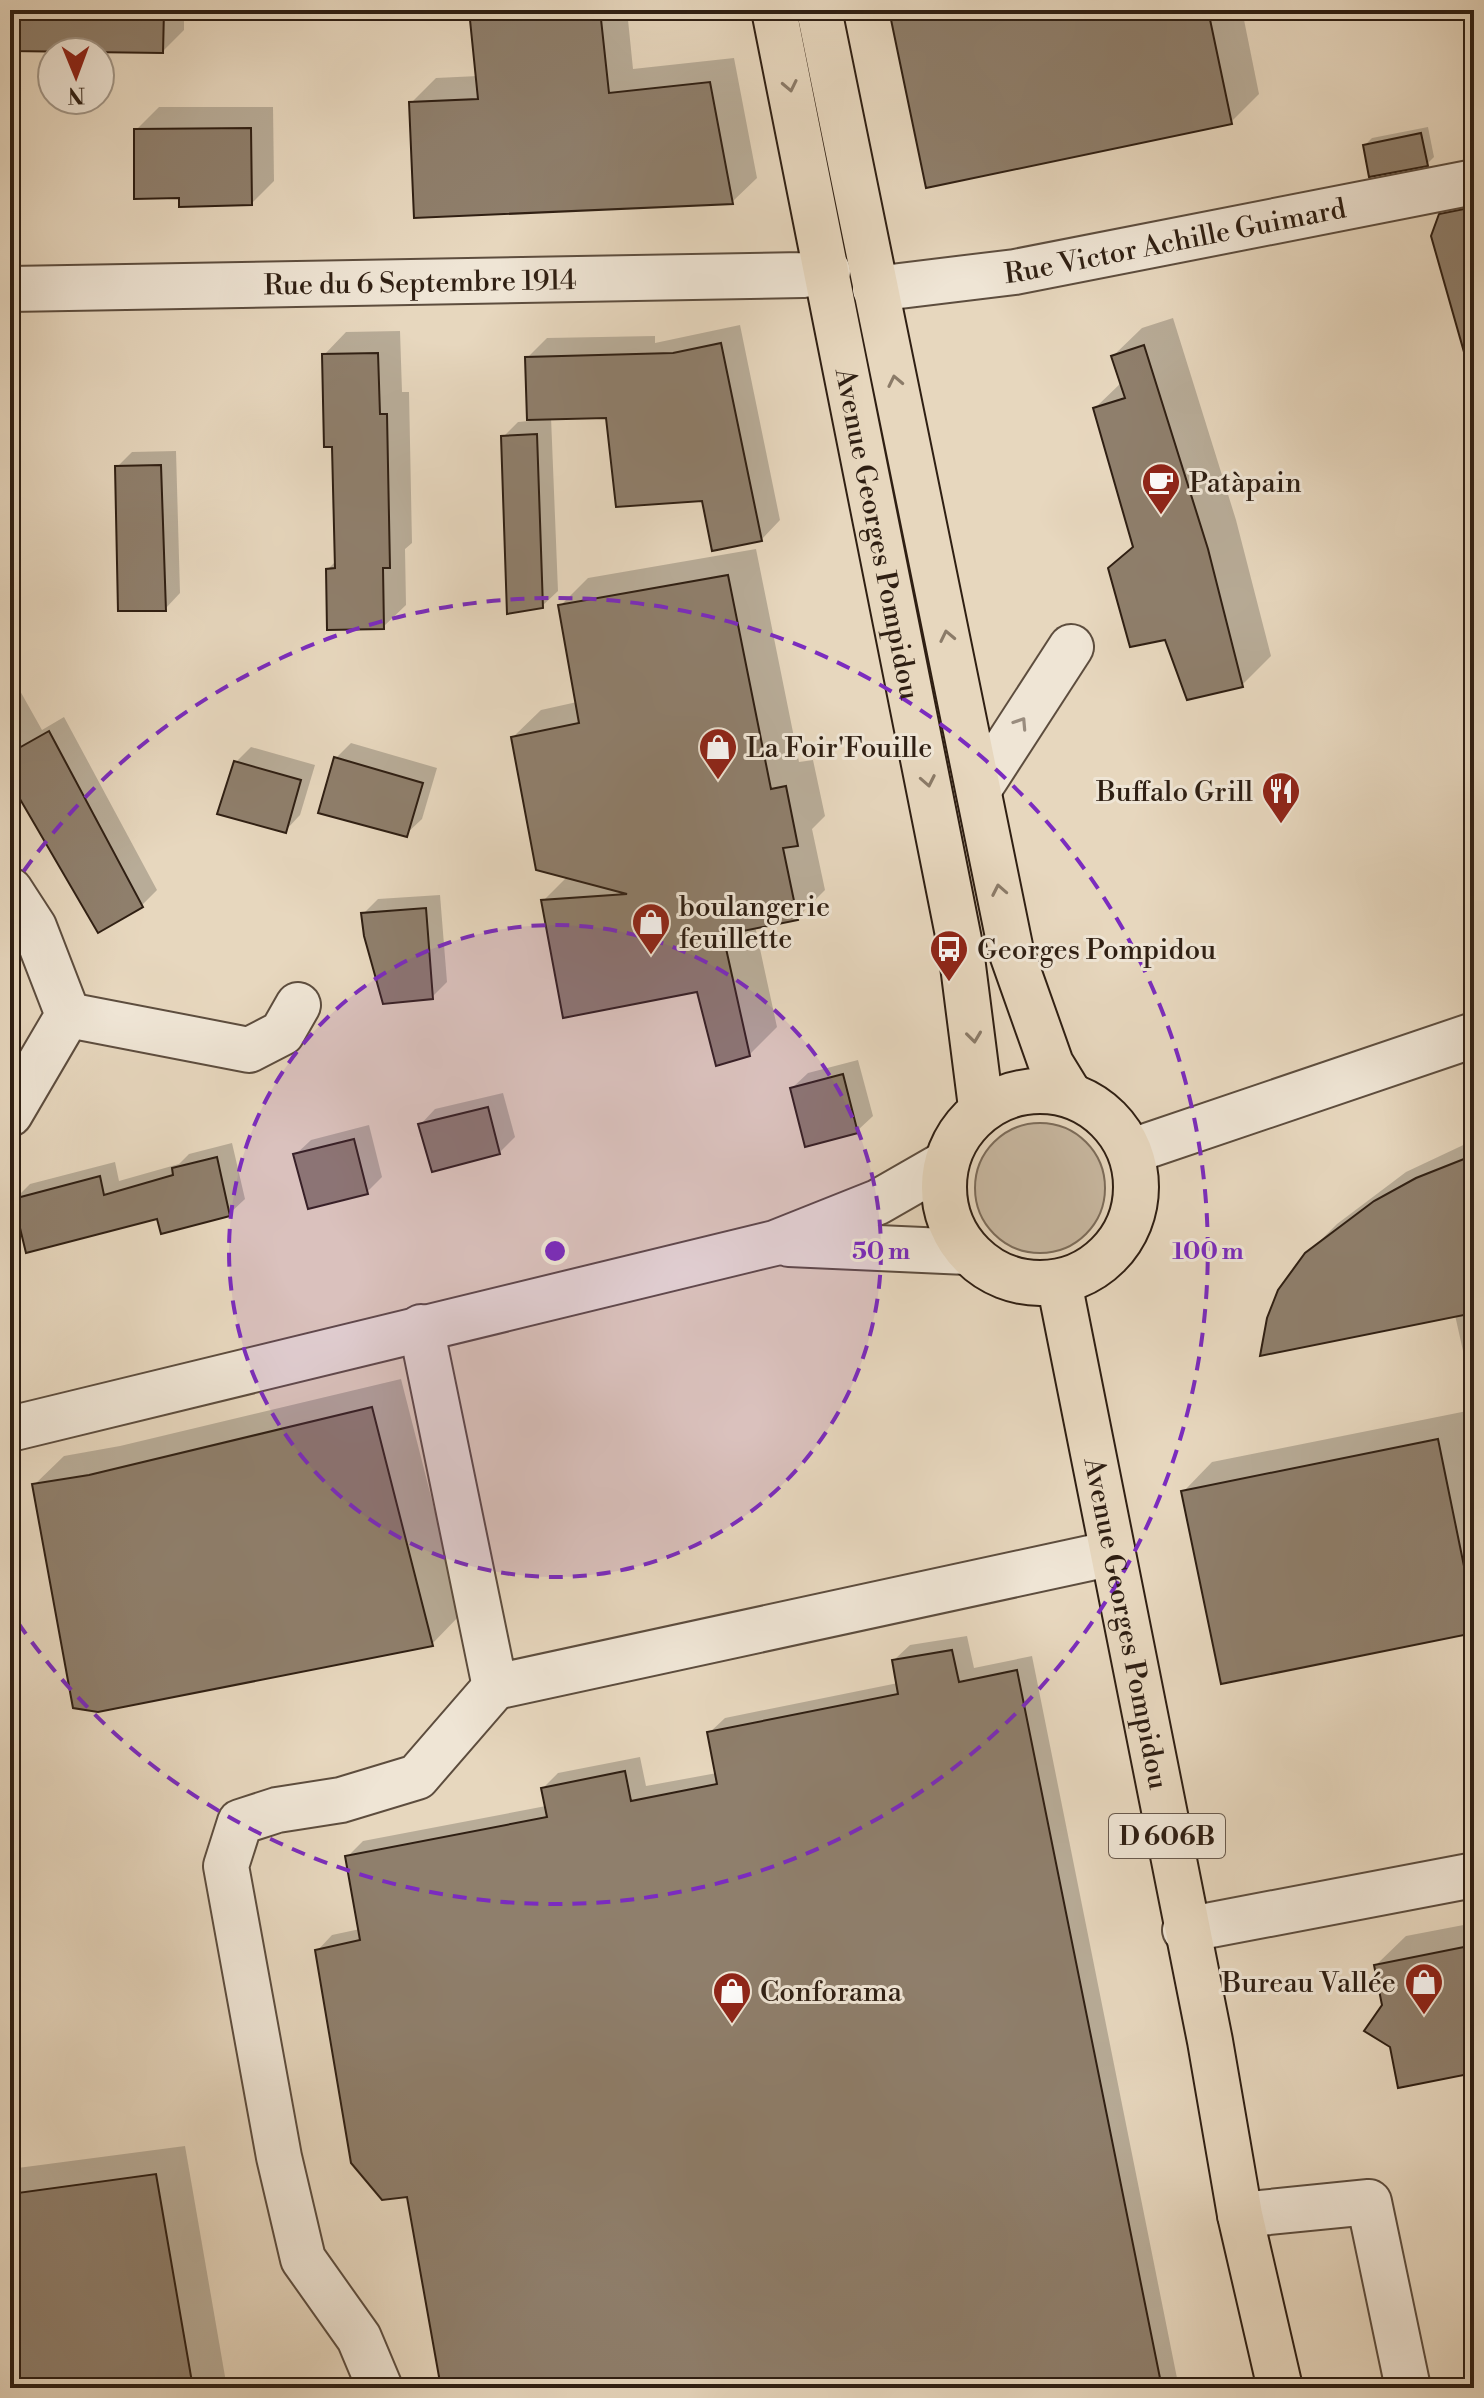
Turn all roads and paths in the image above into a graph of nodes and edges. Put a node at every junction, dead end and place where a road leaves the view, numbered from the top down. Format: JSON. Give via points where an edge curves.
{"nodes":[{"id":1,"x":774,"y":10,"type":"edge"},
{"id":2,"x":819,"y":10,"type":"edge"},
{"id":3,"x":1474,"y":182,"type":"edge"},
{"id":4,"x":828,"y":271,"type":"junction"},
{"id":5,"x":10,"y":289,"type":"edge"},
{"id":6,"x":875,"y":289,"type":"junction"},
{"id":7,"x":1071,"y":647,"type":"dead end"},
{"id":8,"x":979,"y":789,"type":"junction"},
{"id":9,"x":10,"y":890,"type":"edge"},
{"id":10,"x":298,"y":1005,"type":"dead end"},
{"id":11,"x":68,"y":1015,"type":"junction"},
{"id":12,"x":1474,"y":1035,"type":"edge"},
{"id":13,"x":1070,"y":1095,"type":"junction"},
{"id":14,"x":981,"y":1107,"type":"junction"},
{"id":15,"x":10,"y":1114,"type":"edge"},
{"id":16,"x":1132,"y":1151,"type":"junction"},
{"id":17,"x":946,"y":1163,"type":"junction"},
{"id":18,"x":775,"y":1243,"type":"junction"},
{"id":19,"x":967,"y":1252,"type":"junction"},
{"id":20,"x":1059,"y":1282,"type":"junction"},
{"id":21,"x":421,"y":1327,"type":"junction"},
{"id":22,"x":10,"y":1429,"type":"edge"},
{"id":23,"x":1113,"y":1553,"type":"junction"},
{"id":24,"x":495,"y":1687,"type":"junction"},
{"id":25,"x":1474,"y":1875,"type":"edge"},
{"id":26,"x":1185,"y":1930,"type":"junction"},
{"id":27,"x":1240,"y":2215,"type":"junction"},
{"id":28,"x":380,"y":2388,"type":"edge"},
{"id":29,"x":1280,"y":2388,"type":"edge"},
{"id":30,"x":1408,"y":2388,"type":"edge"}],
"edges":[{"from":1,"to":4,"type":"main road","name":"Avenue Georges Pompidou","one_way":true},
{"from":2,"to":6,"type":"main road","name":"Avenue Georges Pompidou"},
{"from":3,"to":6,"type":"street","name":"Rue Victor Achille Guimard","via":[[1015,272]]},
{"from":4,"to":5,"type":"street","name":"Rue du 6 Septembre 1914"},
{"from":4,"to":14,"type":"main road","name":"Avenue Georges Pompidou","one_way":true,"via":[[961,950]]},
{"from":8,"to":6,"type":"main road","name":"Avenue Georges Pompidou","one_way":true},
{"from":8,"to":7,"type":"street","one_way":true},
{"from":13,"to":8,"type":"main road","name":"Avenue Georges Pompidou","one_way":true,"via":[[1051,1064],[1011,951]]},
{"from":9,"to":11,"type":"street","via":[[34,927]]},
{"from":10,"to":11,"type":"street","via":[[282,1033],[249,1050]]},
{"from":11,"to":15,"type":"street"},
{"from":12,"to":16,"type":"street"},
{"from":13,"to":14,"type":"main road","via":[[1049,1088],[1013,1092]]},
{"from":13,"to":16,"type":"main road","via":[[1102,1116]]},
{"from":14,"to":17,"type":"main road","via":[[960,1133]]},
{"from":16,"to":20,"type":"main road","via":[[1138,1194],[1132,1223],[1109,1256],[1080,1276]]},
{"from":17,"to":18,"type":"street","via":[[878,1202]]},
{"from":17,"to":19,"type":"main road","via":[[945,1211]]},
{"from":18,"to":19,"type":"street"},
{"from":18,"to":21,"type":"street"},
{"from":19,"to":20,"type":"main road","via":[[1019,1282]]},
{"from":20,"to":23,"type":"main road","name":"Avenue Georges Pompidou","number":"D 606B"},
{"from":21,"to":22,"type":"street"},
{"from":21,"to":24,"type":"street"},
{"from":23,"to":24,"type":"street"},
{"from":23,"to":26,"type":"main road","name":"Avenue Georges Pompidou","number":"D 606B"},
{"from":24,"to":28,"type":"street","via":[[417,1777],[240,1822],[226,1866],[303,2259],[359,2338]]},
{"from":25,"to":26,"type":"street"},
{"from":26,"to":27,"type":"main road","name":"Avenue Georges Pompidou","number":"D 606B"},
{"from":27,"to":29,"type":"main road","name":"Avenue Georges Pompidou","number":"D 606B"},
{"from":27,"to":30,"type":"street","via":[[1369,2202]]}]}
